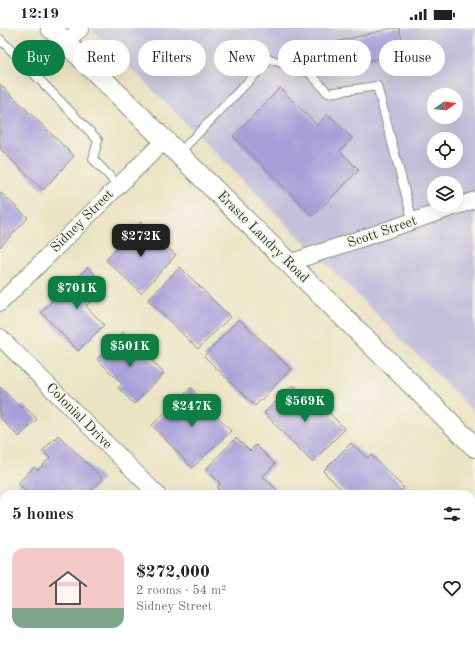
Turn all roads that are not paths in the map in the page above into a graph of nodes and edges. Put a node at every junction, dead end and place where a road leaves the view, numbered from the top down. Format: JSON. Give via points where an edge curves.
{"nodes":[{"id":1,"x":51,"y":28,"type":"edge"},
{"id":2,"x":81,"y":28,"type":"edge"},
{"id":3,"x":0,"y":39,"type":"edge"},
{"id":4,"x":66,"y":43,"type":"junction"},
{"id":5,"x":172,"y":147,"type":"junction"},
{"id":6,"x":118,"y":185,"type":"junction"},
{"id":7,"x":475,"y":200,"type":"edge"},
{"id":8,"x":413,"y":222,"type":"junction"},
{"id":9,"x":289,"y":263,"type":"junction"},
{"id":10,"x":0,"y":303,"type":"edge"},
{"id":11,"x":0,"y":337,"type":"edge"},
{"id":12,"x":475,"y":447,"type":"edge"},
{"id":13,"x":153,"y":490,"type":"edge"}],
"edges":[{"from":1,"to":4,"type":"street","name":"Eraste Landry Road"},
{"from":2,"to":4,"type":"street"},
{"from":3,"to":6,"type":"lane","via":[[98,140],[93,159]]},
{"from":4,"to":5,"type":"street","name":"Eraste Landry Road"},
{"from":5,"to":6,"type":"street","name":"Sidney Street"},
{"from":5,"to":8,"type":"lane","via":[[270,59],[310,73],[328,93],[377,86]]},
{"from":5,"to":9,"type":"street","name":"Eraste Landry Road"},
{"from":6,"to":10,"type":"street","name":"Sidney Street"},
{"from":7,"to":8,"type":"street","name":"Scott Street"},
{"from":8,"to":9,"type":"street","name":"Scott Street"},
{"from":9,"to":12,"type":"street","name":"Eraste Landry Road"},
{"from":11,"to":13,"type":"street","name":"Colonial Drive"}]}
